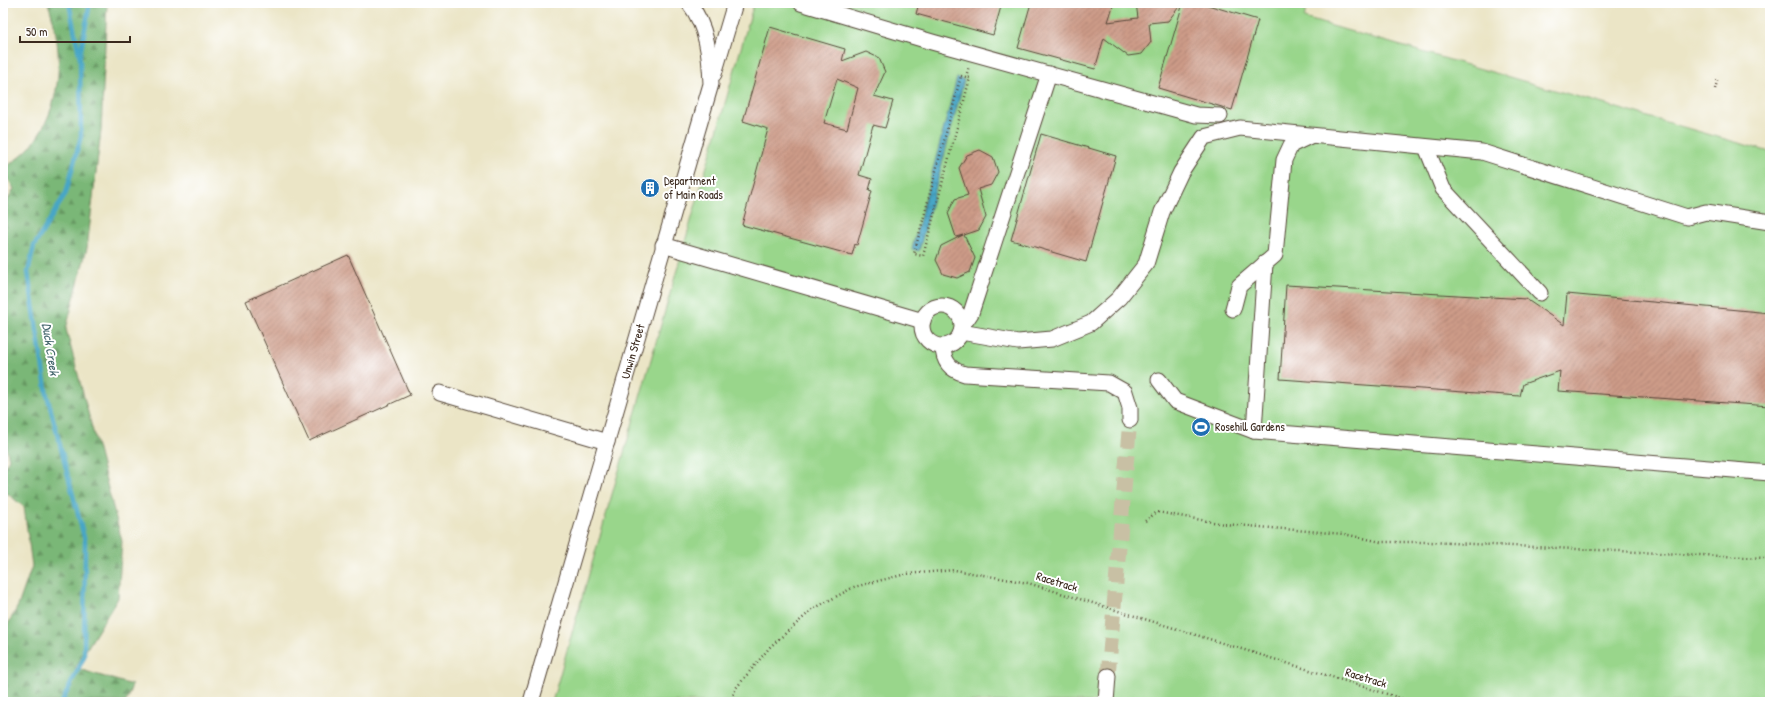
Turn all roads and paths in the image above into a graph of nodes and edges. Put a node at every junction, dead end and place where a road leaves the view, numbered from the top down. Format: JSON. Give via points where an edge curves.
{"nodes":[{"id":1,"x":689,"y":3,"type":"edge"},
{"id":2,"x":735,"y":3,"type":"edge"},
{"id":3,"x":802,"y":3,"type":"edge"},
{"id":4,"x":1049,"y":74,"type":"junction"},
{"id":5,"x":1718,"y":78,"type":"dead end"},
{"id":6,"x":961,"y":79,"type":"joint"},
{"id":7,"x":711,"y":84,"type":"junction"},
{"id":8,"x":1715,"y":89,"type":"dead end"},
{"id":9,"x":1220,"y":116,"type":"dead end"},
{"id":10,"x":1311,"y":136,"type":"junction"},
{"id":11,"x":1426,"y":147,"type":"junction"},
{"id":12,"x":1770,"y":222,"type":"edge"},
{"id":13,"x":663,"y":246,"type":"junction"},
{"id":14,"x":1265,"y":263,"type":"junction"},
{"id":15,"x":1540,"y":293,"type":"dead end"},
{"id":16,"x":1233,"y":309,"type":"dead end"},
{"id":17,"x":923,"y":321,"type":"junction"},
{"id":18,"x":962,"y":327,"type":"junction"},
{"id":19,"x":943,"y":346,"type":"junction"},
{"id":20,"x":1159,"y":380,"type":"dead end"},
{"id":21,"x":440,"y":393,"type":"dead end"},
{"id":22,"x":1130,"y":420,"type":"tunnel mouth"},
{"id":23,"x":1254,"y":431,"type":"junction"},
{"id":24,"x":607,"y":442,"type":"junction"},
{"id":25,"x":1770,"y":472,"type":"edge"},
{"id":26,"x":1144,"y":521,"type":"dead end"},
{"id":27,"x":1770,"y":561,"type":"edge"},
{"id":28,"x":1108,"y":676,"type":"tunnel mouth"},
{"id":29,"x":531,"y":702,"type":"edge"},
{"id":30,"x":730,"y":702,"type":"edge"},
{"id":31,"x":1106,"y":702,"type":"edge"},
{"id":32,"x":1413,"y":702,"type":"edge"}],
"edges":[{"from":1,"to":7,"type":"street","name":"Unwin Street","via":[[700,22],[705,38],[710,60]]},
{"from":2,"to":7,"type":"street"},
{"from":3,"to":4,"type":"street"},
{"from":4,"to":9,"type":"street","via":[[1196,115]]},
{"from":4,"to":18,"type":"street","via":[[971,313]]},
{"from":5,"to":8,"type":"path"},
{"from":6,"to":6,"type":"path","via":[[914,254],[923,256],[970,78],[961,76]]},
{"from":7,"to":13,"type":"street","name":"Unwin Street"},
{"from":10,"to":11,"type":"street"},
{"from":10,"to":14,"type":"street","via":[[1291,145],[1284,160],[1275,255]]},
{"from":10,"to":18,"type":"street","via":[[1240,128],[1204,137],[1178,178],[1162,212],[1146,264],[1119,298],[1091,323],[1052,339],[1018,342]]},
{"from":11,"to":12,"type":"street","via":[[1482,152],[1687,217],[1706,212]]},
{"from":11,"to":15,"type":"street","via":[[1444,189]]},
{"from":13,"to":17,"type":"street"},
{"from":13,"to":24,"type":"street","name":"Unwin Street"},
{"from":14,"to":16,"type":"street","via":[[1239,286]]},
{"from":14,"to":23,"type":"street"},
{"from":17,"to":18,"type":"street","via":[[930,310],[943,306],[954,310]]},
{"from":17,"to":19,"type":"street","via":[[926,339],[937,346]]},
{"from":18,"to":19,"type":"street","via":[[955,342]]},
{"from":19,"to":22,"type":"street","via":[[947,363],[965,374],[1109,383],[1125,392],[1130,408]]},
{"from":20,"to":23,"type":"street","via":[[1175,401]]},
{"from":21,"to":24,"type":"street"},
{"from":23,"to":25,"type":"street"},
{"from":24,"to":29,"type":"street","name":"Unwin Street"},
{"from":26,"to":27,"type":"path","via":[[1157,512],[1224,524],[1344,534],[1381,542],[1430,542],[1764,558]]},
{"from":28,"to":31,"type":"street"},
{"from":30,"to":32,"type":"path","name":"Racetrack","via":[[736,688],[770,647],[813,609],[854,587],[906,574],[955,570],[1028,583]]}]}
